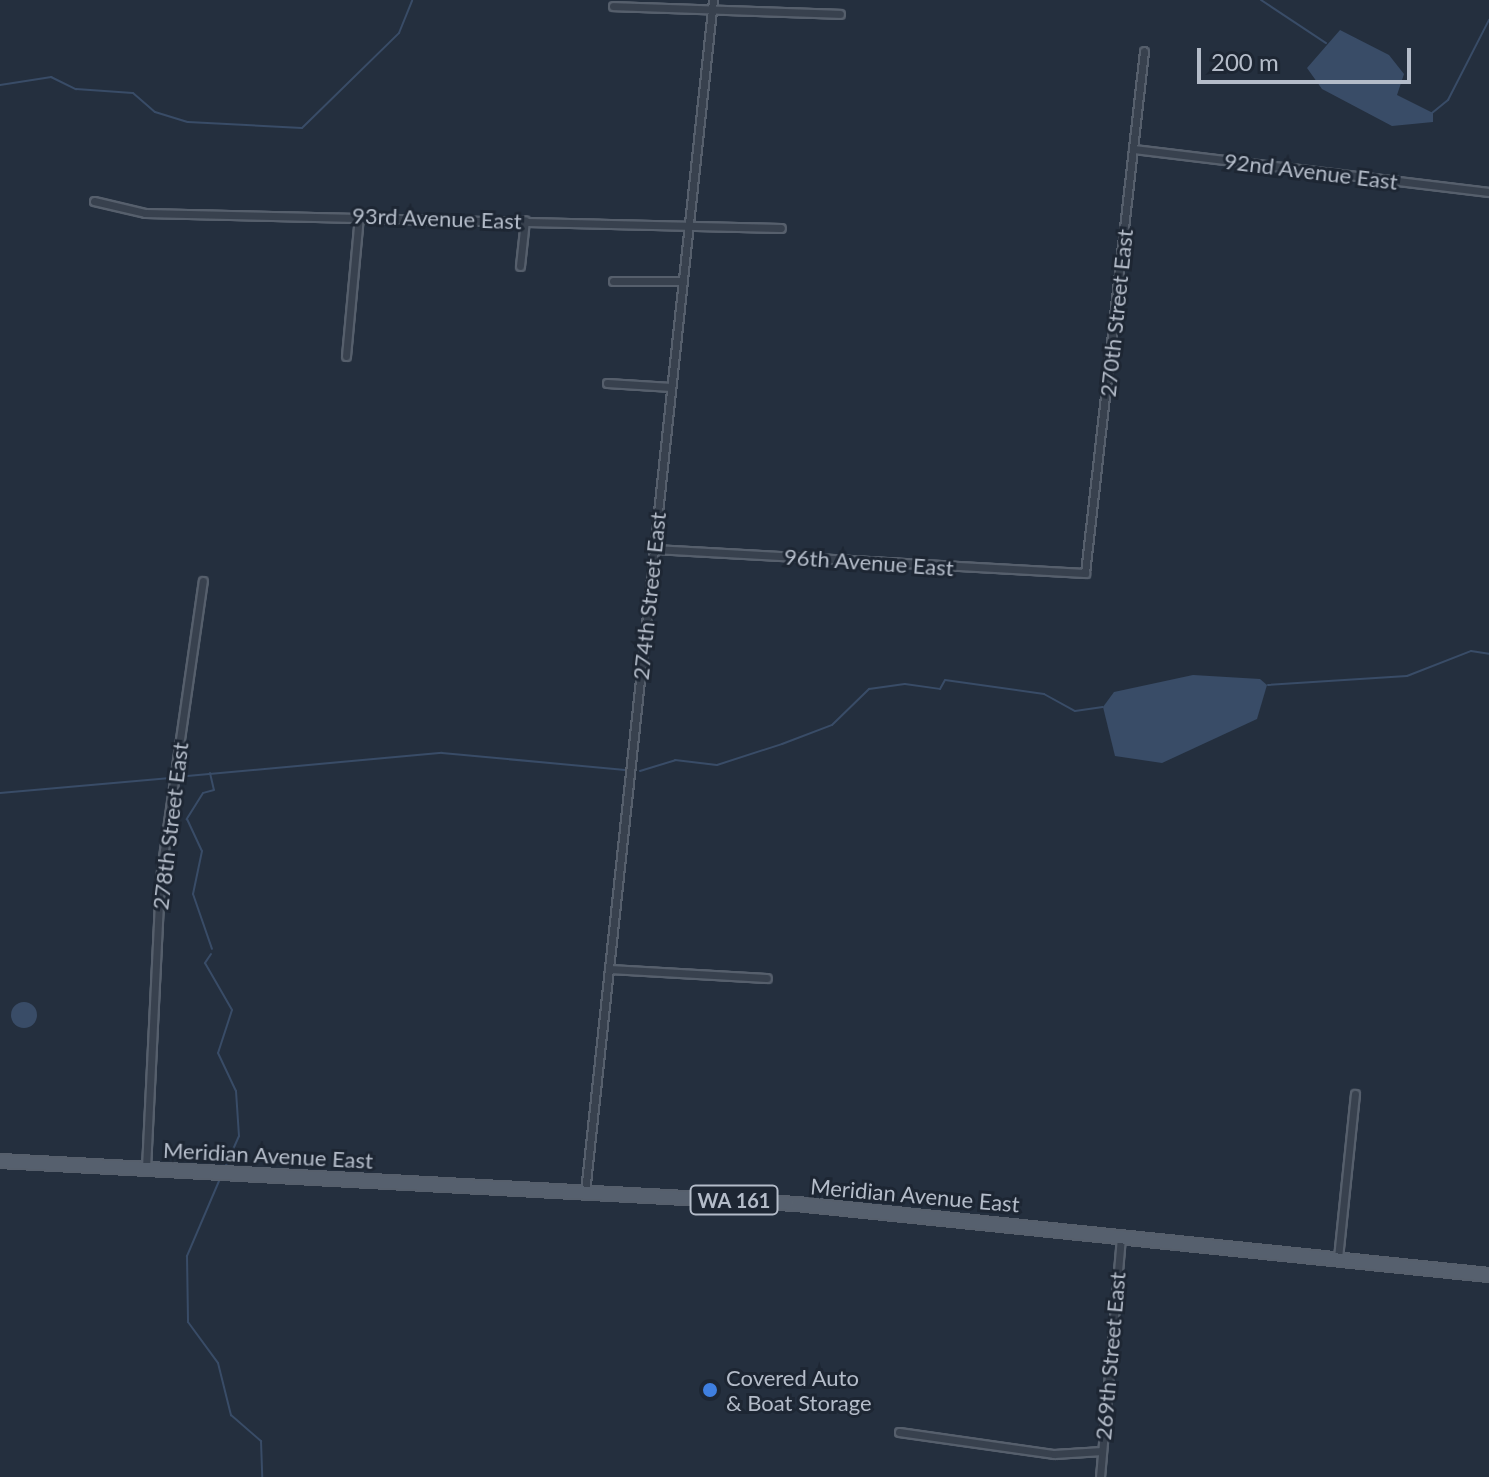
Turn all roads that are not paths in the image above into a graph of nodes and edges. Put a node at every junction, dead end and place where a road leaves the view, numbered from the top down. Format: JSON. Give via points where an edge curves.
{"nodes":[{"id":1,"x":713,"y":0,"type":"edge"},
{"id":2,"x":613,"y":6,"type":"dead end"},
{"id":3,"x":712,"y":10,"type":"junction"},
{"id":4,"x":840,"y":14,"type":"dead end"},
{"id":5,"x":1144,"y":51,"type":"dead end"},
{"id":6,"x":1133,"y":149,"type":"junction"},
{"id":7,"x":1489,"y":192,"type":"edge"},
{"id":8,"x":94,"y":201,"type":"dead end"},
{"id":9,"x":359,"y":215,"type":"junction"},
{"id":10,"x":525,"y":220,"type":"junction"},
{"id":11,"x":689,"y":225,"type":"junction"},
{"id":12,"x":781,"y":228,"type":"dead end"},
{"id":13,"x":520,"y":266,"type":"dead end"},
{"id":14,"x":613,"y":281,"type":"dead end"},
{"id":15,"x":682,"y":281,"type":"junction"},
{"id":16,"x":346,"y":356,"type":"dead end"},
{"id":17,"x":607,"y":383,"type":"dead end"},
{"id":18,"x":671,"y":387,"type":"junction"},
{"id":19,"x":653,"y":549,"type":"junction"},
{"id":20,"x":1085,"y":573,"type":"joint"},
{"id":21,"x":203,"y":581,"type":"dead end"},
{"id":22,"x":609,"y":969,"type":"junction"},
{"id":23,"x":767,"y":978,"type":"dead end"},
{"id":24,"x":1355,"y":1094,"type":"dead end"},
{"id":25,"x":0,"y":1161,"type":"edge"},
{"id":26,"x":146,"y":1168,"type":"junction"},
{"id":27,"x":585,"y":1192,"type":"junction"},
{"id":28,"x":1121,"y":1236,"type":"junction"},
{"id":29,"x":1338,"y":1258,"type":"junction"},
{"id":30,"x":1489,"y":1275,"type":"edge"},
{"id":31,"x":899,"y":1432,"type":"dead end"},
{"id":32,"x":1102,"y":1451,"type":"junction"},
{"id":33,"x":1100,"y":1477,"type":"edge"}],
"edges":[{"from":1,"to":3,"type":"street","name":"274th Street East"},
{"from":2,"to":3,"type":"street"},
{"from":3,"to":4,"type":"street"},
{"from":3,"to":11,"type":"street","name":"274th Street East"},
{"from":5,"to":6,"type":"street","name":"270th Street East"},
{"from":6,"to":7,"type":"street","name":"92nd Avenue East"},
{"from":6,"to":20,"type":"street","name":"270th Street East"},
{"from":8,"to":9,"type":"street","name":"93rd Avenue East","via":[[145,213]]},
{"from":9,"to":10,"type":"street","name":"93rd Avenue East"},
{"from":9,"to":16,"type":"street"},
{"from":10,"to":11,"type":"street","name":"93rd Avenue East"},
{"from":10,"to":13,"type":"street"},
{"from":11,"to":12,"type":"street","name":"93rd Avenue East"},
{"from":11,"to":15,"type":"street","name":"274th Street East"},
{"from":14,"to":15,"type":"street"},
{"from":15,"to":18,"type":"street","name":"274th Street East"},
{"from":17,"to":18,"type":"street"},
{"from":18,"to":19,"type":"street","name":"274th Street East"},
{"from":19,"to":20,"type":"street","name":"96th Avenue East"},
{"from":19,"to":22,"type":"street","name":"274th Street East"},
{"from":21,"to":26,"type":"street","name":"278th Street East","via":[[160,878]]},
{"from":22,"to":23,"type":"street"},
{"from":22,"to":27,"type":"street","name":"274th Street East"},
{"from":24,"to":29,"type":"street"},
{"from":25,"to":26,"type":"main road","name":"Meridian Avenue East","number":"WA 161"},
{"from":26,"to":27,"type":"main road","name":"Meridian Avenue East","number":"WA 161"},
{"from":27,"to":28,"type":"main road","name":"Meridian Avenue East","number":"WA 161"},
{"from":28,"to":29,"type":"main road","name":"Meridian Avenue East","number":"WA 161"},
{"from":28,"to":32,"type":"street","name":"269th Street East"},
{"from":29,"to":30,"type":"main road","name":"Meridian Avenue East","number":"WA 161"},
{"from":31,"to":32,"type":"street","via":[[1054,1454]]},
{"from":32,"to":33,"type":"street","name":"269th Street East"}]}
